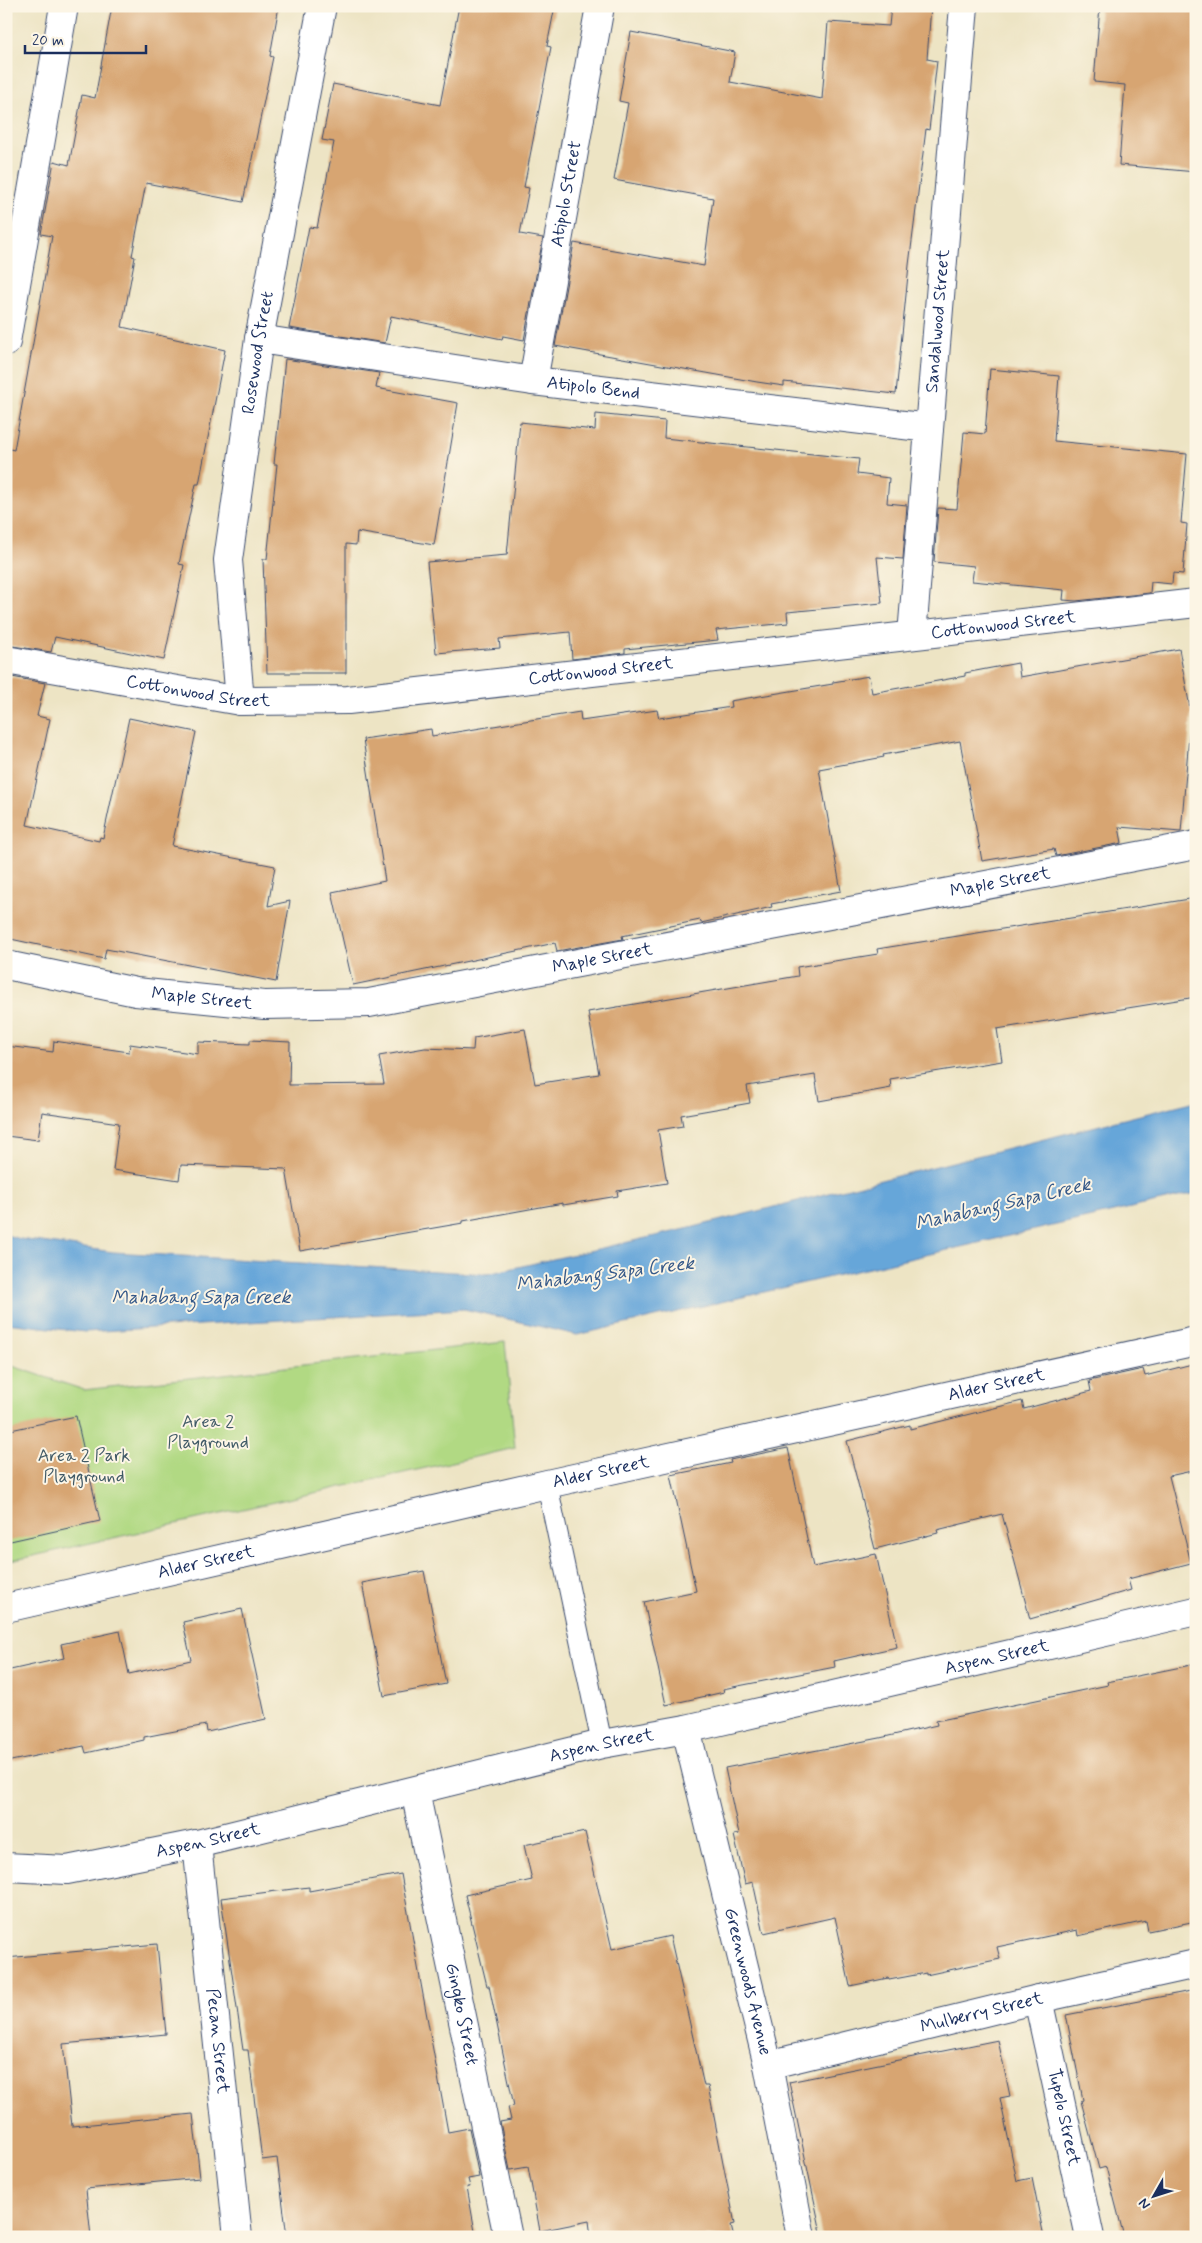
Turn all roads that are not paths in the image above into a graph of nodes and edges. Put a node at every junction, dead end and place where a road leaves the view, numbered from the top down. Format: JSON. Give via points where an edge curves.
{"nodes":[{"id":1,"x":64,"y":6,"type":"edge"},
{"id":2,"x":322,"y":6,"type":"edge"},
{"id":3,"x":600,"y":6,"type":"edge"},
{"id":4,"x":964,"y":6,"type":"edge"},
{"id":5,"x":259,"y":338,"type":"junction"},
{"id":6,"x":6,"y":342,"type":"edge"},
{"id":7,"x":532,"y":381,"type":"junction"},
{"id":8,"x":929,"y":428,"type":"junction"},
{"id":9,"x":1196,"y":604,"type":"edge"},
{"id":10,"x":912,"y":635,"type":"junction"},
{"id":11,"x":6,"y":660,"type":"edge"},
{"id":12,"x":240,"y":701,"type":"junction"},
{"id":13,"x":1196,"y":845,"type":"edge"},
{"id":14,"x":6,"y":965,"type":"edge"},
{"id":15,"x":1196,"y":1341,"type":"edge"},
{"id":16,"x":547,"y":1484,"type":"junction"},
{"id":17,"x":6,"y":1608,"type":"edge"},
{"id":18,"x":1196,"y":1611,"type":"edge"},
{"id":19,"x":686,"y":1729,"type":"junction"},
{"id":20,"x":602,"y":1744,"type":"junction"},
{"id":21,"x":416,"y":1791,"type":"junction"},
{"id":22,"x":197,"y":1844,"type":"junction"},
{"id":23,"x":6,"y":1867,"type":"edge"},
{"id":24,"x":1196,"y":1964,"type":"edge"},
{"id":25,"x":1038,"y":1999,"type":"junction"},
{"id":26,"x":768,"y":2065,"type":"junction"},
{"id":27,"x":238,"y":2237,"type":"edge"},
{"id":28,"x":508,"y":2237,"type":"edge"},
{"id":29,"x":801,"y":2237,"type":"edge"},
{"id":30,"x":1090,"y":2237,"type":"edge"}],
"edges":[{"from":1,"to":6,"type":"street"},
{"from":2,"to":5,"type":"street","name":"Rosewood Street"},
{"from":3,"to":7,"type":"street","name":"Atipolo Street"},
{"from":4,"to":8,"type":"street","name":"Sandalwood Street"},
{"from":5,"to":7,"type":"street","name":"Atipolo Bend"},
{"from":5,"to":12,"type":"street","name":"Rosewood Street","via":[[228,560]]},
{"from":7,"to":8,"type":"street","name":"Atipolo Bend"},
{"from":8,"to":10,"type":"street","name":"Sandalwood Street"},
{"from":9,"to":10,"type":"street","name":"Cottonwood Street"},
{"from":10,"to":12,"type":"street","name":"Cottonwood Street","via":[[348,700]]},
{"from":11,"to":12,"type":"street","name":"Cottonwood Street"},
{"from":13,"to":14,"type":"street","name":"Maple Street","via":[[369,1003],[264,1005],[136,992]]},
{"from":15,"to":16,"type":"street","name":"Alder Street"},
{"from":16,"to":17,"type":"street","name":"Alder Street"},
{"from":16,"to":20,"type":"lane"},
{"from":18,"to":19,"type":"street","name":"Aspen Street"},
{"from":19,"to":20,"type":"street","name":"Aspen Street"},
{"from":19,"to":26,"type":"street","name":"Greenwoods Avenue"},
{"from":20,"to":21,"type":"street","name":"Aspen Street"},
{"from":21,"to":22,"type":"street","name":"Aspen Street"},
{"from":21,"to":28,"type":"street","name":"Gingko Street"},
{"from":22,"to":23,"type":"street","name":"Aspen Street","via":[[66,1870]]},
{"from":22,"to":27,"type":"street","name":"Pecan Street"},
{"from":24,"to":25,"type":"street","name":"Mulberry Street"},
{"from":25,"to":26,"type":"street","name":"Mulberry Street"},
{"from":25,"to":30,"type":"street","name":"Tupelo Street"},
{"from":26,"to":29,"type":"street","name":"Greenwoods Avenue"}]}
